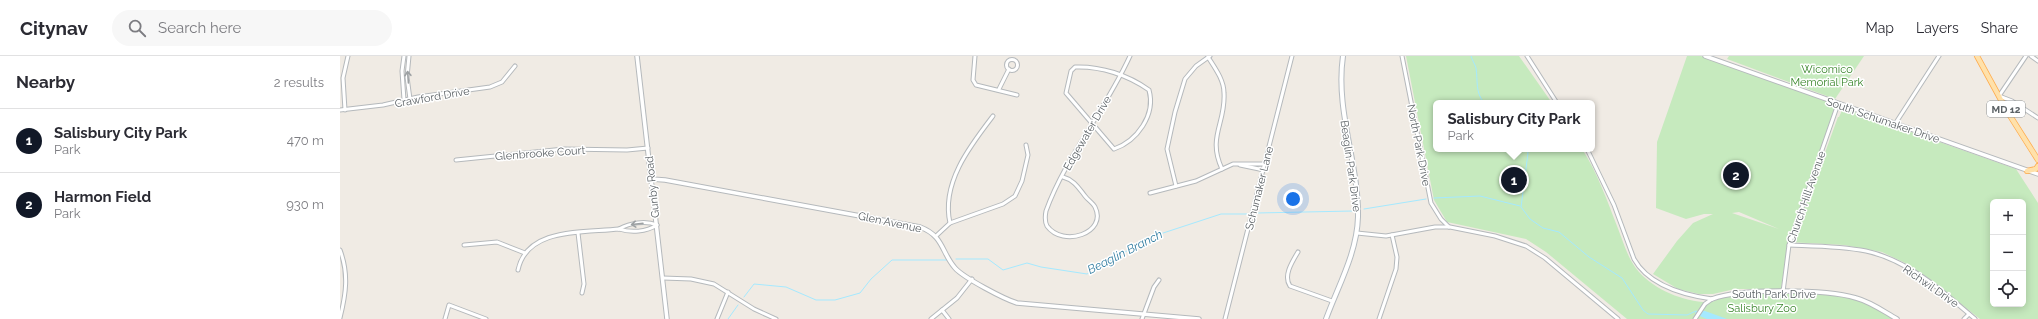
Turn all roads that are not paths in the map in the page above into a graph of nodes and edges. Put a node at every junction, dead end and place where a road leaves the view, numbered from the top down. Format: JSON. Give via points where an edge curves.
{"nodes":[{"id":1,"x":348,"y":56,"type":"edge"},
{"id":2,"x":404,"y":56,"type":"edge"},
{"id":3,"x":409,"y":56,"type":"edge"},
{"id":4,"x":637,"y":56,"type":"edge"},
{"id":5,"x":975,"y":56,"type":"edge"},
{"id":6,"x":1130,"y":56,"type":"edge"},
{"id":7,"x":1209,"y":56,"type":"edge"},
{"id":8,"x":1292,"y":56,"type":"edge"},
{"id":9,"x":1343,"y":56,"type":"edge"},
{"id":10,"x":1402,"y":56,"type":"edge"},
{"id":11,"x":1527,"y":56,"type":"edge"},
{"id":12,"x":1705,"y":56,"type":"edge"},
{"id":13,"x":1939,"y":56,"type":"edge"},
{"id":14,"x":1977,"y":56,"type":"edge"},
{"id":15,"x":2026,"y":56,"type":"edge"},
{"id":16,"x":2031,"y":56,"type":"edge"},
{"id":17,"x":1012,"y":58,"type":"edge"},
{"id":18,"x":2038,"y":60,"type":"edge"},
{"id":19,"x":515,"y":66,"type":"dead end"},
{"id":20,"x":1009,"y":70,"type":"junction"},
{"id":21,"x":1121,"y":75,"type":"junction"},
{"id":22,"x":999,"y":89,"type":"junction"},
{"id":23,"x":1017,"y":95,"type":"dead end"},
{"id":24,"x":1999,"y":96,"type":"junction"},
{"id":25,"x":410,"y":99,"type":"junction"},
{"id":26,"x":404,"y":100,"type":"junction"},
{"id":27,"x":1555,"y":100,"type":"edge"},
{"id":28,"x":1838,"y":104,"type":"junction"},
{"id":29,"x":340,"y":110,"type":"edge"},
{"id":30,"x":345,"y":110,"type":"junction"},
{"id":31,"x":993,"y":116,"type":"dead end"},
{"id":32,"x":2038,"y":118,"type":"edge"},
{"id":33,"x":1093,"y":124,"type":"junction"},
{"id":34,"x":1895,"y":124,"type":"junction"},
{"id":35,"x":1026,"y":145,"type":"dead end"},
{"id":36,"x":648,"y":148,"type":"junction"},
{"id":37,"x":1589,"y":152,"type":"edge"},
{"id":38,"x":456,"y":160,"type":"dead end"},
{"id":39,"x":2038,"y":160,"type":"edge"},
{"id":40,"x":1236,"y":164,"type":"junction"},
{"id":41,"x":1265,"y":164,"type":"junction"},
{"id":42,"x":2038,"y":166,"type":"edge"},
{"id":43,"x":1222,"y":169,"type":"junction"},
{"id":44,"x":1264,"y":170,"type":"junction"},
{"id":45,"x":2027,"y":170,"type":"junction"},
{"id":46,"x":2038,"y":174,"type":"edge"},
{"id":47,"x":1063,"y":177,"type":"junction"},
{"id":48,"x":651,"y":179,"type":"junction"},
{"id":49,"x":1176,"y":186,"type":"junction"},
{"id":50,"x":1150,"y":193,"type":"dead end"},
{"id":51,"x":950,"y":223,"type":"junction"},
{"id":52,"x":656,"y":225,"type":"junction"},
{"id":53,"x":1450,"y":227,"type":"junction"},
{"id":54,"x":619,"y":229,"type":"junction"},
{"id":55,"x":578,"y":233,"type":"junction"},
{"id":56,"x":1356,"y":233,"type":"junction"},
{"id":57,"x":1392,"y":235,"type":"junction"},
{"id":58,"x":936,"y":236,"type":"junction"},
{"id":59,"x":464,"y":245,"type":"dead end"},
{"id":60,"x":1790,"y":245,"type":"junction"},
{"id":61,"x":340,"y":250,"type":"edge"},
{"id":62,"x":1298,"y":252,"type":"dead end"},
{"id":63,"x":525,"y":253,"type":"junction"},
{"id":64,"x":518,"y":270,"type":"dead end"},
{"id":65,"x":663,"y":278,"type":"junction"},
{"id":66,"x":972,"y":279,"type":"junction"},
{"id":67,"x":1159,"y":280,"type":"dead end"},
{"id":68,"x":728,"y":292,"type":"junction"},
{"id":69,"x":1783,"y":292,"type":"junction"},
{"id":70,"x":582,"y":293,"type":"dead end"},
{"id":71,"x":1712,"y":299,"type":"junction"},
{"id":72,"x":1332,"y":301,"type":"junction"},
{"id":73,"x":942,"y":310,"type":"junction"},
{"id":74,"x":1143,"y":314,"type":"junction"},
{"id":75,"x":1969,"y":314,"type":"junction"},
{"id":76,"x":340,"y":318,"type":"edge"},
{"id":77,"x":445,"y":319,"type":"edge"},
{"id":78,"x":486,"y":319,"type":"edge"},
{"id":79,"x":667,"y":319,"type":"edge"},
{"id":80,"x":717,"y":319,"type":"edge"},
{"id":81,"x":776,"y":319,"type":"edge"},
{"id":82,"x":931,"y":319,"type":"edge"},
{"id":83,"x":949,"y":319,"type":"edge"},
{"id":84,"x":1142,"y":319,"type":"edge"},
{"id":85,"x":1199,"y":319,"type":"edge"},
{"id":86,"x":1225,"y":319,"type":"edge"},
{"id":87,"x":1326,"y":319,"type":"edge"},
{"id":88,"x":1379,"y":319,"type":"edge"},
{"id":89,"x":1618,"y":319,"type":"edge"},
{"id":90,"x":1695,"y":319,"type":"edge"},
{"id":91,"x":1896,"y":319,"type":"edge"},
{"id":92,"x":1964,"y":319,"type":"edge"},
{"id":93,"x":1975,"y":319,"type":"edge"}],
"edges":[{"from":1,"to":30,"type":"street","via":[[343,78]]},
{"from":2,"to":26,"type":"street"},
{"from":25,"to":3,"type":"street","one_way":true,"via":[[407,77]]},
{"from":4,"to":36,"type":"street","name":"Gunby Road"},
{"from":5,"to":22,"type":"street","via":[[972,80],[976,85]]},
{"from":6,"to":21,"type":"street","name":"Edgewater Drive"},
{"from":7,"to":43,"type":"street","via":[[1218,72],[1224,92],[1224,105],[1215,147]]},
{"from":7,"to":49,"type":"street","via":[[1196,66],[1185,80],[1175,112],[1167,149]]},
{"from":8,"to":41,"type":"street","name":"Schumaker Lane"},
{"from":9,"to":56,"type":"main road","name":"Beaglin Park Drive","via":[[1341,91],[1357,196]]},
{"from":10,"to":53,"type":"street","name":"North Park Drive","via":[[1431,203],[1441,219]]},
{"from":11,"to":27,"type":"street"},
{"from":12,"to":28,"type":"street","name":"South Schumaker Drive"},
{"from":13,"to":34,"type":"street"},
{"from":14,"to":24,"type":"main road","number":"MD 12"},
{"from":15,"to":24,"type":"street"},
{"from":16,"to":18,"type":"street"},
{"from":17,"to":20,"type":"street","via":[[1006,62]]},
{"from":17,"to":20,"type":"street","via":[[1017,66]]},
{"from":19,"to":25,"type":"street","name":"Crawford Drive","via":[[502,82],[490,87]]},
{"from":20,"to":22,"type":"street"},
{"from":21,"to":33,"type":"street","name":"Edgewater Drive"},
{"from":21,"to":33,"type":"street","via":[[1087,67],[1075,67],[1071,70],[1066,93]]},
{"from":21,"to":33,"type":"street","via":[[1149,90],[1150,107],[1144,125],[1120,147],[1114,149]]},
{"from":22,"to":23,"type":"street"},
{"from":24,"to":32,"type":"street","via":[[2012,101]]},
{"from":24,"to":39,"type":"main road","number":"MD 12"},
{"from":25,"to":26,"type":"street","name":"Crawford Drive"},
{"from":26,"to":30,"type":"street","name":"Crawford Drive"},
{"from":28,"to":34,"type":"street","name":"South Schumaker Drive"},
{"from":28,"to":60,"type":"street","name":"Church Hill Avenue"},
{"from":29,"to":30,"type":"street","name":"Crawford Drive"},
{"from":31,"to":51,"type":"street","via":[[962,158],[947,204]]},
{"from":33,"to":47,"type":"street","name":"Edgewater Drive","via":[[1068,164]]},
{"from":34,"to":45,"type":"street","name":"South Schumaker Drive"},
{"from":35,"to":51,"type":"street","via":[[1028,153],[1022,181],[1015,196],[1003,204]]},
{"from":36,"to":38,"type":"street","name":"Glenbrooke Court","via":[[564,149]]},
{"from":36,"to":48,"type":"street","name":"Gunby Road"},
{"from":37,"to":71,"type":"street","name":"South Park Drive","via":[[1639,266],[1653,278],[1678,292]]},
{"from":40,"to":41,"type":"street"},
{"from":40,"to":43,"type":"street"},
{"from":40,"to":44,"type":"street"},
{"from":41,"to":44,"type":"street","name":"Schumaker Lane"},
{"from":42,"to":45,"type":"main road"},
{"from":43,"to":49,"type":"street","via":[[1196,181]]},
{"from":44,"to":86,"type":"street","name":"Schumaker Lane"},
{"from":45,"to":46,"type":"street","name":"South Schumaker Drive"},
{"from":47,"to":47,"type":"street","name":"Edgewater Drive","via":[[1075,183],[1094,206],[1094,225],[1088,232],[1080,235],[1061,237],[1053,233],[1045,220],[1046,212]]},
{"from":48,"to":52,"type":"street","name":"Gunby Road"},
{"from":48,"to":58,"type":"street","name":"Glen Avenue","via":[[915,226]]},
{"from":49,"to":50,"type":"street"},
{"from":51,"to":58,"type":"street"},
{"from":52,"to":54,"type":"street","one_way":true,"via":[[650,222],[627,225]]},
{"from":52,"to":54,"type":"street","via":[[650,229],[628,232]]},
{"from":52,"to":65,"type":"street","name":"Gunby Road"},
{"from":53,"to":57,"type":"street","via":[[1435,227]]},
{"from":53,"to":89,"type":"street","via":[[1495,236],[1526,246],[1545,258]]},
{"from":54,"to":55,"type":"street"},
{"from":55,"to":63,"type":"street","via":[[543,239]]},
{"from":55,"to":70,"type":"street","via":[[584,284]]},
{"from":56,"to":57,"type":"street","via":[[1373,236]]},
{"from":56,"to":72,"type":"main road","name":"Beaglin Park Drive","via":[[1353,250]]},
{"from":57,"to":88,"type":"street","via":[[1397,257],[1396,269]]},
{"from":58,"to":66,"type":"street","name":"Glen Avenue","via":[[955,267]]},
{"from":59,"to":63,"type":"street","via":[[497,242]]},
{"from":60,"to":69,"type":"street","name":"Church Hill Avenue"},
{"from":60,"to":75,"type":"street","name":"Richwil Drive","via":[[1851,249],[1881,256],[1917,274]]},
{"from":61,"to":76,"type":"street","via":[[347,279]]},
{"from":62,"to":72,"type":"street","via":[[1288,273],[1290,286]]},
{"from":63,"to":64,"type":"street"},
{"from":65,"to":68,"type":"street","via":[[701,280]]},
{"from":65,"to":79,"type":"street","name":"Gunby Road"},
{"from":66,"to":73,"type":"street","via":[[957,298]]},
{"from":66,"to":74,"type":"street","name":"Glen Avenue","via":[[1017,303]]},
{"from":67,"to":74,"type":"street"},
{"from":68,"to":80,"type":"street"},
{"from":68,"to":81,"type":"street","via":[[754,310]]},
{"from":69,"to":71,"type":"street","name":"South Park Drive","via":[[1737,292]]},
{"from":69,"to":91,"type":"street","name":"South Park Drive","via":[[1854,298],[1867,302]]},
{"from":71,"to":90,"type":"street"},
{"from":72,"to":87,"type":"main road","name":"Beaglin Park Drive"},
{"from":73,"to":82,"type":"street"},
{"from":73,"to":83,"type":"street"},
{"from":74,"to":84,"type":"street"},
{"from":74,"to":85,"type":"street","name":"Glen Avenue"},
{"from":75,"to":92,"type":"street"},
{"from":75,"to":93,"type":"street","name":"Richwil Drive"},
{"from":77,"to":78,"type":"street","via":[[449,305]]}]}
